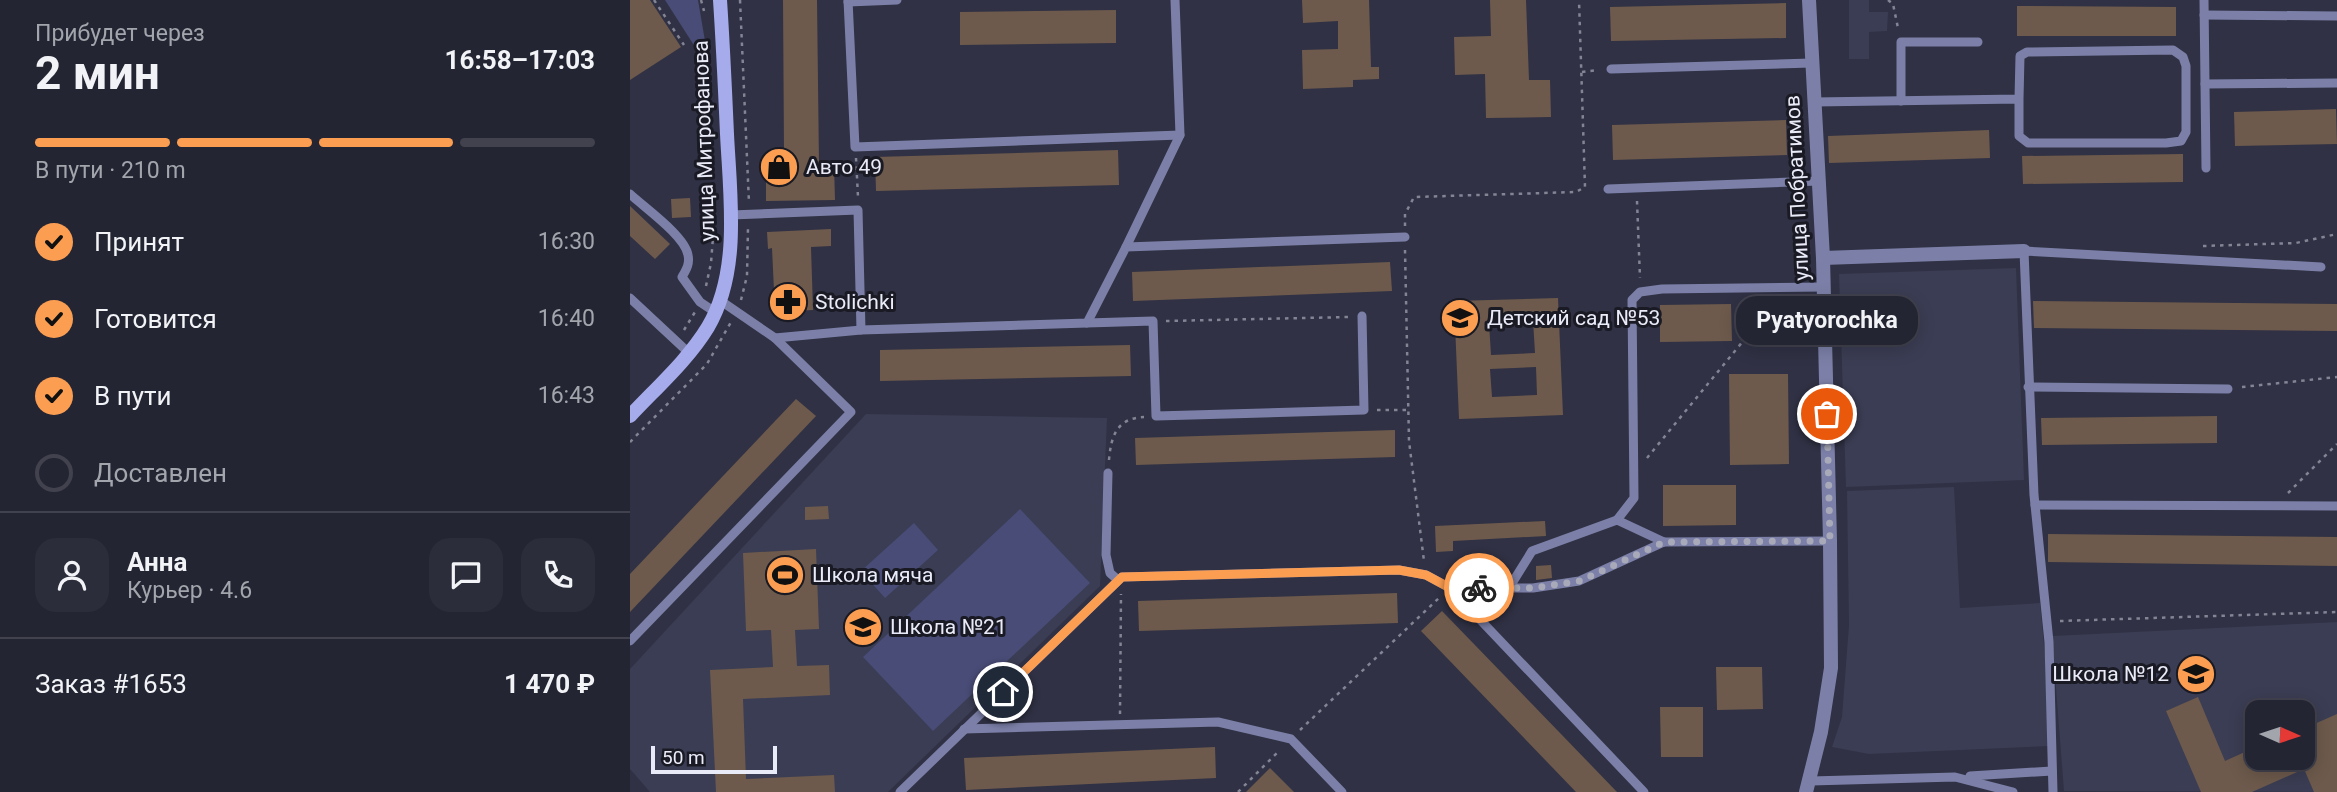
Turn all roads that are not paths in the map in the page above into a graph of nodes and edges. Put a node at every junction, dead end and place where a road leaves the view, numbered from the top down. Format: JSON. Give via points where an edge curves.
{"nodes":[{"id":1,"x":720,"y":0,"type":"edge"},
{"id":2,"x":897,"y":0,"type":"edge"},
{"id":3,"x":1175,"y":0,"type":"edge"},
{"id":4,"x":1809,"y":0,"type":"edge"},
{"id":5,"x":2204,"y":0,"type":"edge"},
{"id":6,"x":848,"y":1,"type":"edge"},
{"id":7,"x":2204,"y":15,"type":"junction"},
{"id":8,"x":2337,"y":16,"type":"edge"},
{"id":9,"x":1978,"y":42,"type":"dead end"},
{"id":10,"x":1811,"y":63,"type":"junction"},
{"id":11,"x":1611,"y":69,"type":"road end"},
{"id":12,"x":2337,"y":83,"type":"edge"},
{"id":13,"x":2205,"y":84,"type":"junction"},
{"id":14,"x":2019,"y":99,"type":"junction"},
{"id":15,"x":1901,"y":101,"type":"junction"},
{"id":16,"x":1814,"y":102,"type":"junction"},
{"id":17,"x":1180,"y":135,"type":"junction"},
{"id":18,"x":2206,"y":168,"type":"dead end"},
{"id":19,"x":1818,"y":181,"type":"junction"},
{"id":20,"x":1608,"y":189,"type":"dead end"},
{"id":21,"x":630,"y":194,"type":"edge"},
{"id":22,"x":731,"y":215,"type":"junction"},
{"id":23,"x":1405,"y":237,"type":"road end"},
{"id":24,"x":1126,"y":247,"type":"junction"},
{"id":25,"x":2024,"y":251,"type":"junction"},
{"id":26,"x":1823,"y":258,"type":"junction"},
{"id":27,"x":2321,"y":267,"type":"dead end"},
{"id":28,"x":1823,"y":287,"type":"junction"},
{"id":29,"x":630,"y":298,"type":"edge"},
{"id":30,"x":718,"y":306,"type":"junction"},
{"id":31,"x":1362,"y":316,"type":"road end"},
{"id":32,"x":1087,"y":323,"type":"junction"},
{"id":33,"x":861,"y":330,"type":"junction"},
{"id":34,"x":775,"y":338,"type":"junction"},
{"id":35,"x":689,"y":353,"type":"junction"},
{"id":36,"x":2028,"y":387,"type":"junction"},
{"id":37,"x":2228,"y":389,"type":"road end"},
{"id":38,"x":630,"y":415,"type":"edge"},
{"id":39,"x":1108,"y":473,"type":"road end"},
{"id":40,"x":2035,"y":505,"type":"junction"},
{"id":41,"x":2337,"y":506,"type":"edge"},
{"id":42,"x":1618,"y":520,"type":"junction"},
{"id":43,"x":1830,"y":541,"type":"junction"},
{"id":44,"x":1664,"y":542,"type":"junction"},
{"id":45,"x":1120,"y":579,"type":"junction"},
{"id":46,"x":1450,"y":588,"type":"junction"},
{"id":47,"x":1509,"y":588,"type":"junction"},
{"id":48,"x":630,"y":641,"type":"edge"},
{"id":49,"x":964,"y":729,"type":"junction"},
{"id":50,"x":2052,"y":771,"type":"junction"},
{"id":51,"x":1955,"y":777,"type":"junction"},
{"id":52,"x":1808,"y":787,"type":"edge"},
{"id":53,"x":900,"y":792,"type":"edge"},
{"id":54,"x":1342,"y":792,"type":"edge"},
{"id":55,"x":1644,"y":792,"type":"edge"},
{"id":56,"x":2013,"y":792,"type":"edge"},
{"id":57,"x":2053,"y":792,"type":"edge"}],
"edges":[{"from":1,"to":22,"type":"main road","name":"улица Митрофанова"},
{"from":2,"to":6,"type":"lane"},
{"from":3,"to":17,"type":"lane"},
{"from":4,"to":10,"type":"street","name":"улица Побратимов"},
{"from":5,"to":7,"type":"lane"},
{"from":6,"to":17,"type":"lane","via":[[855,147]]},
{"from":7,"to":8,"type":"lane"},
{"from":7,"to":13,"type":"lane"},
{"from":9,"to":15,"type":"lane","via":[[1901,42]]},
{"from":10,"to":11,"type":"lane"},
{"from":10,"to":16,"type":"street","name":"улица Побратимов"},
{"from":12,"to":13,"type":"lane"},
{"from":13,"to":18,"type":"lane"},
{"from":14,"to":14,"type":"lane","via":[[2020,56],[2027,52],[2173,50],[2186,66],[2186,132],[2181,141],[2028,143],[2019,136]]},
{"from":14,"to":15,"type":"lane"},
{"from":15,"to":16,"type":"lane"},
{"from":16,"to":19,"type":"street","name":"улица Побратимов"},
{"from":17,"to":24,"type":"lane"},
{"from":19,"to":20,"type":"lane"},
{"from":19,"to":26,"type":"street","name":"улица Побратимов"},
{"from":21,"to":30,"type":"lane","via":[[682,242],[689,258],[682,277],[700,302]]},
{"from":22,"to":30,"type":"main road","name":"улица Митрофанова","via":[[728,268]]},
{"from":22,"to":33,"type":"lane","via":[[858,211]]},
{"from":23,"to":24,"type":"lane"},
{"from":24,"to":32,"type":"lane"},
{"from":25,"to":26,"type":"street"},
{"from":25,"to":27,"type":"lane"},
{"from":25,"to":36,"type":"lane"},
{"from":26,"to":28,"type":"street","name":"улица Побратимов"},
{"from":28,"to":42,"type":"lane","via":[[1662,289],[1640,292],[1632,300],[1634,498]]},
{"from":28,"to":43,"type":"street","name":"улица Побратимов"},
{"from":29,"to":35,"type":"lane"},
{"from":30,"to":34,"type":"lane"},
{"from":30,"to":35,"type":"main road","name":"улица Митрофанова"},
{"from":31,"to":32,"type":"lane","via":[[1364,410],[1156,416],[1153,321]]},
{"from":32,"to":33,"type":"lane"},
{"from":33,"to":34,"type":"lane"},
{"from":34,"to":48,"type":"lane","via":[[851,412]]},
{"from":35,"to":38,"type":"main road","name":"улица Митрофанова"},
{"from":36,"to":37,"type":"lane"},
{"from":36,"to":40,"type":"lane"},
{"from":39,"to":45,"type":"lane","via":[[1106,555],[1110,573]]},
{"from":40,"to":41,"type":"lane"},
{"from":40,"to":50,"type":"lane","via":[[2046,622]]},
{"from":42,"to":44,"type":"lane"},
{"from":42,"to":47,"type":"lane","via":[[1532,551]]},
{"from":43,"to":44,"type":"lane"},
{"from":43,"to":52,"type":"street","name":"улица Побратимов","via":[[1830,668]]},
{"from":44,"to":47,"type":"lane","via":[[1580,581]]},
{"from":45,"to":46,"type":"lane","via":[[1399,570],[1426,575]]},
{"from":45,"to":49,"type":"lane"},
{"from":46,"to":47,"type":"lane"},
{"from":46,"to":55,"type":"lane"},
{"from":49,"to":53,"type":"lane"},
{"from":49,"to":54,"type":"lane","via":[[1218,722],[1291,739]]},
{"from":50,"to":51,"type":"lane"},
{"from":50,"to":57,"type":"lane"},
{"from":51,"to":52,"type":"lane"},
{"from":51,"to":56,"type":"lane"}]}
